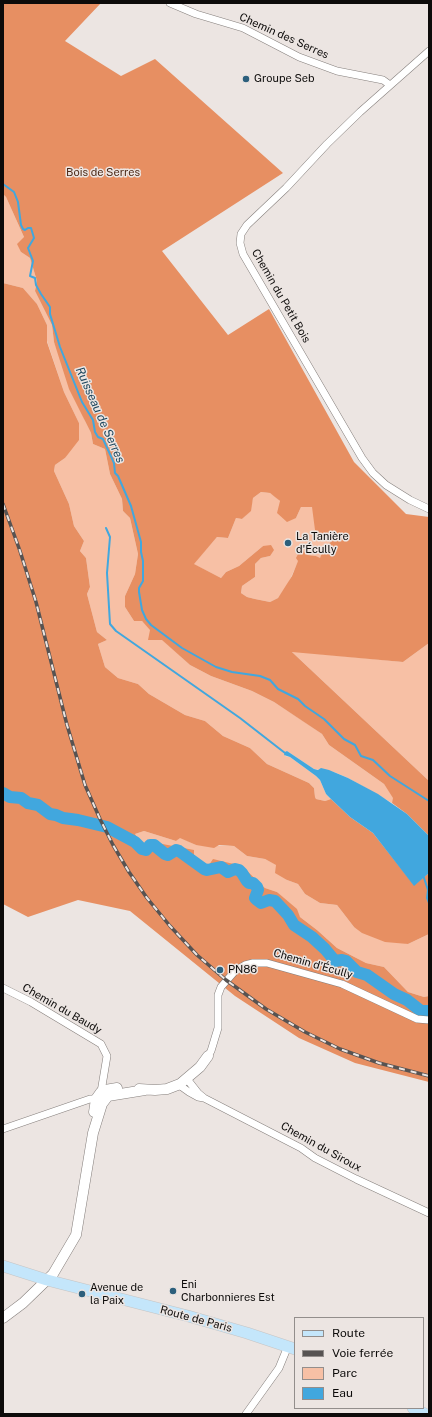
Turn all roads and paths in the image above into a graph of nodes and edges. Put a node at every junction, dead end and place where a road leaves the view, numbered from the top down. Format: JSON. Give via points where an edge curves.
{"nodes":[{"id":1,"x":170,"y":3,"type":"edge"},
{"id":2,"x":429,"y":51,"type":"edge"},
{"id":3,"x":390,"y":85,"type":"junction"},
{"id":4,"x":429,"y":509,"type":"edge"},
{"id":5,"x":3,"y":988,"type":"edge"},
{"id":6,"x":429,"y":1020,"type":"edge"},
{"id":7,"x":208,"y":1056,"type":"joint"},
{"id":8,"x":184,"y":1081,"type":"junction"},
{"id":9,"x":100,"y":1097,"type":"junction"},
{"id":10,"x":3,"y":1129,"type":"edge"},
{"id":11,"x":429,"y":1213,"type":"edge"},
{"id":12,"x":3,"y":1266,"type":"edge"},
{"id":13,"x":47,"y":1280,"type":"junction"},
{"id":14,"x":3,"y":1318,"type":"edge"},
{"id":15,"x":291,"y":1348,"type":"edge"},
{"id":16,"x":415,"y":1409,"type":"edge"},
{"id":17,"x":246,"y":1414,"type":"edge"},
{"id":18,"x":425,"y":1414,"type":"edge"}],
"edges":[{"from":1,"to":3,"type":"street","name":"Chemin des Serres","via":[[243,28],[299,57],[337,71],[380,79]]},
{"from":2,"to":3,"type":"street","name":"Chemin du Petit Bois"},
{"from":3,"to":4,"type":"street","name":"Chemin du Petit Bois","via":[[247,225],[240,243],[243,254],[362,458],[386,485]]},
{"from":5,"to":9,"type":"street","name":"Chemin du Baudy","via":[[101,1044],[107,1056]]},
{"from":6,"to":7,"type":"street","name":"Chemin d'Écully","via":[[417,1019],[342,984],[267,963],[253,963],[235,971],[220,987],[218,1028]]},
{"from":7,"to":8,"type":"street","name":"Chemin d'Écully"},
{"from":8,"to":9,"type":"street","name":"Chemin d'Écully","via":[[167,1089]]},
{"from":8,"to":11,"type":"street","name":"Chemin du Siroux","via":[[204,1098],[301,1148],[315,1158]]},
{"from":9,"to":10,"type":"street"},
{"from":9,"to":13,"type":"street","via":[[100,1109],[93,1134],[76,1235]]},
{"from":12,"to":13,"type":"main road","name":"Route de Paris"},
{"from":13,"to":14,"type":"street"},
{"from":13,"to":15,"type":"main road","name":"Route de Paris","via":[[188,1316]]},
{"from":15,"to":17,"type":"street"},
{"from":16,"to":18,"type":"main road"}]}
